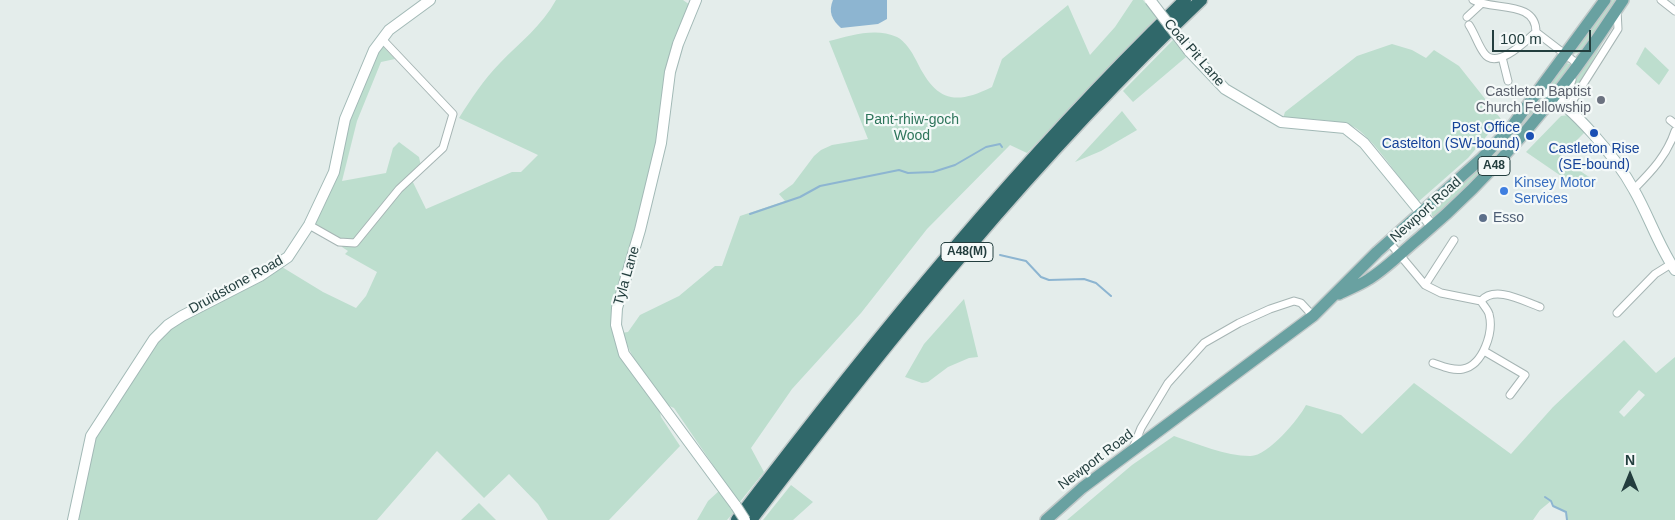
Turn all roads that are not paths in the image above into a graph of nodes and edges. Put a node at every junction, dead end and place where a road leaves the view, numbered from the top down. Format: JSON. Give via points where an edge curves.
{"nodes":[{"id":1,"x":430,"y":0,"type":"edge"},
{"id":2,"x":696,"y":0,"type":"edge"},
{"id":3,"x":1150,"y":0,"type":"edge"},
{"id":4,"x":1184,"y":0,"type":"edge"},
{"id":5,"x":1201,"y":0,"type":"edge"},
{"id":6,"x":1473,"y":0,"type":"edge"},
{"id":7,"x":1605,"y":0,"type":"edge"},
{"id":8,"x":1661,"y":0,"type":"edge"},
{"id":9,"x":1482,"y":4,"type":"junction"},
{"id":10,"x":1620,"y":5,"type":"edge"},
{"id":11,"x":1675,"y":11,"type":"edge"},
{"id":12,"x":1467,"y":17,"type":"dead end"},
{"id":13,"x":1469,"y":25,"type":"dead end"},
{"id":14,"x":1536,"y":32,"type":"junction"},
{"id":15,"x":382,"y":39,"type":"junction"},
{"id":16,"x":1564,"y":54,"type":"junction"},
{"id":17,"x":1502,"y":57,"type":"junction"},
{"id":18,"x":1578,"y":68,"type":"junction"},
{"id":19,"x":1508,"y":81,"type":"dead end"},
{"id":20,"x":1541,"y":88,"type":"junction"},
{"id":21,"x":1554,"y":96,"type":"junction"},
{"id":22,"x":1568,"y":108,"type":"junction"},
{"id":23,"x":1675,"y":131,"type":"edge"},
{"id":24,"x":1634,"y":189,"type":"junction"},
{"id":25,"x":1420,"y":212,"type":"junction"},
{"id":26,"x":309,"y":225,"type":"junction"},
{"id":27,"x":1432,"y":226,"type":"junction"},
{"id":28,"x":1454,"y":240,"type":"dead end"},
{"id":29,"x":1389,"y":242,"type":"junction"},
{"id":30,"x":1399,"y":254,"type":"junction"},
{"id":31,"x":1673,"y":267,"type":"edge"},
{"id":32,"x":1425,"y":285,"type":"junction"},
{"id":33,"x":1332,"y":298,"type":"junction"},
{"id":34,"x":1481,"y":301,"type":"junction"},
{"id":35,"x":1540,"y":307,"type":"dead end"},
{"id":36,"x":1617,"y":313,"type":"dead end"},
{"id":37,"x":1313,"y":316,"type":"junction"},
{"id":38,"x":1484,"y":351,"type":"junction"},
{"id":39,"x":1433,"y":363,"type":"dead end"},
{"id":40,"x":1510,"y":395,"type":"dead end"},
{"id":41,"x":1131,"y":451,"type":"junction"},
{"id":42,"x":72,"y":520,"type":"edge"},
{"id":43,"x":737,"y":520,"type":"edge"},
{"id":44,"x":745,"y":520,"type":"edge"},
{"id":45,"x":751,"y":520,"type":"edge"},
{"id":46,"x":1046,"y":520,"type":"edge"}],
"edges":[{"from":1,"to":15,"type":"street","name":"Druidstone Road","via":[[402,19]]},
{"from":2,"to":44,"type":"street","name":"Tyla Lane","bridge":true,"via":[[670,72],[661,143],[624,281],[616,325],[624,354]]},
{"from":3,"to":25,"type":"street","name":"Coal Pit Lane","bridge":true,"via":[[1189,51],[1225,89],[1282,122],[1345,128],[1364,143]]},
{"from":4,"to":43,"type":"highway","number":"A48(M)","via":[[1118,66],[989,208],[882,336]]},
{"from":5,"to":45,"type":"highway","number":"A48(M)","via":[[1094,108],[994,219],[884,351]]},
{"from":6,"to":9,"type":"street"},
{"from":7,"to":16,"type":"main road","name":"Newport Road","number":"A48"},
{"from":8,"to":11,"type":"street"},
{"from":9,"to":12,"type":"street"},
{"from":9,"to":14,"type":"street","via":[[1526,10],[1536,23]]},
{"from":10,"to":18,"type":"main road","name":"Newport Road","number":"A48"},
{"from":10,"to":22,"type":"street","name":"Newport Road","via":[[1618,29]]},
{"from":13,"to":17,"type":"street","via":[[1484,55],[1490,59]]},
{"from":14,"to":16,"type":"street"},
{"from":14,"to":17,"type":"street"},
{"from":15,"to":26,"type":"street","name":"Druidstone Road","via":[[345,119],[334,172]]},
{"from":15,"to":26,"type":"street","via":[[453,114],[442,148],[399,189],[355,243],[339,242]]},
{"from":16,"to":18,"type":"street"},
{"from":16,"to":20,"type":"main road","name":"Newport Road","number":"A48"},
{"from":17,"to":19,"type":"street"},
{"from":18,"to":21,"type":"main road","name":"Newport Road","number":"A48"},
{"from":18,"to":22,"type":"street","via":[[1565,99]]},
{"from":20,"to":21,"type":"street"},
{"from":20,"to":25,"type":"main road","name":"Newport Road","number":"A48","via":[[1482,158]]},
{"from":21,"to":22,"type":"street"},
{"from":21,"to":27,"type":"main road","name":"Newport Road","number":"A48","via":[[1537,121],[1479,183]]},
{"from":22,"to":24,"type":"street","via":[[1612,158]]},
{"from":23,"to":24,"type":"street","via":[[1655,168]]},
{"from":24,"to":31,"type":"street"},
{"from":25,"to":27,"type":"street","name":"Coal Pit Lane"},
{"from":25,"to":29,"type":"main road","name":"Newport Road","number":"A48"},
{"from":26,"to":42,"type":"street","name":"Druidstone Road","via":[[288,257],[278,265],[182,316],[154,340],[91,436]]},
{"from":27,"to":30,"type":"main road","name":"Newport Road","number":"A48"},
{"from":28,"to":32,"type":"street"},
{"from":29,"to":30,"type":"street"},
{"from":29,"to":33,"type":"main road","name":"Newport Road","number":"A48"},
{"from":30,"to":32,"type":"street"},
{"from":30,"to":33,"type":"main road","name":"Newport Road","number":"A48","via":[[1370,279]]},
{"from":31,"to":36,"type":"street","via":[[1655,274]]},
{"from":32,"to":34,"type":"street","via":[[1441,294]]},
{"from":33,"to":37,"type":"main road","name":"Newport Road","number":"A48"},
{"from":34,"to":35,"type":"street","via":[[1494,293]]},
{"from":34,"to":38,"type":"street","via":[[1489,314],[1490,328]]},
{"from":37,"to":41,"type":"main road","name":"Newport Road","number":"A48"},
{"from":37,"to":41,"type":"street","via":[[1301,302],[1294,301],[1270,308],[1204,343],[1168,383]]},
{"from":38,"to":39,"type":"street","via":[[1464,369],[1450,369]]},
{"from":38,"to":40,"type":"street","via":[[1525,375]]},
{"from":41,"to":46,"type":"main road","name":"Newport Road","number":"A48"}]}
